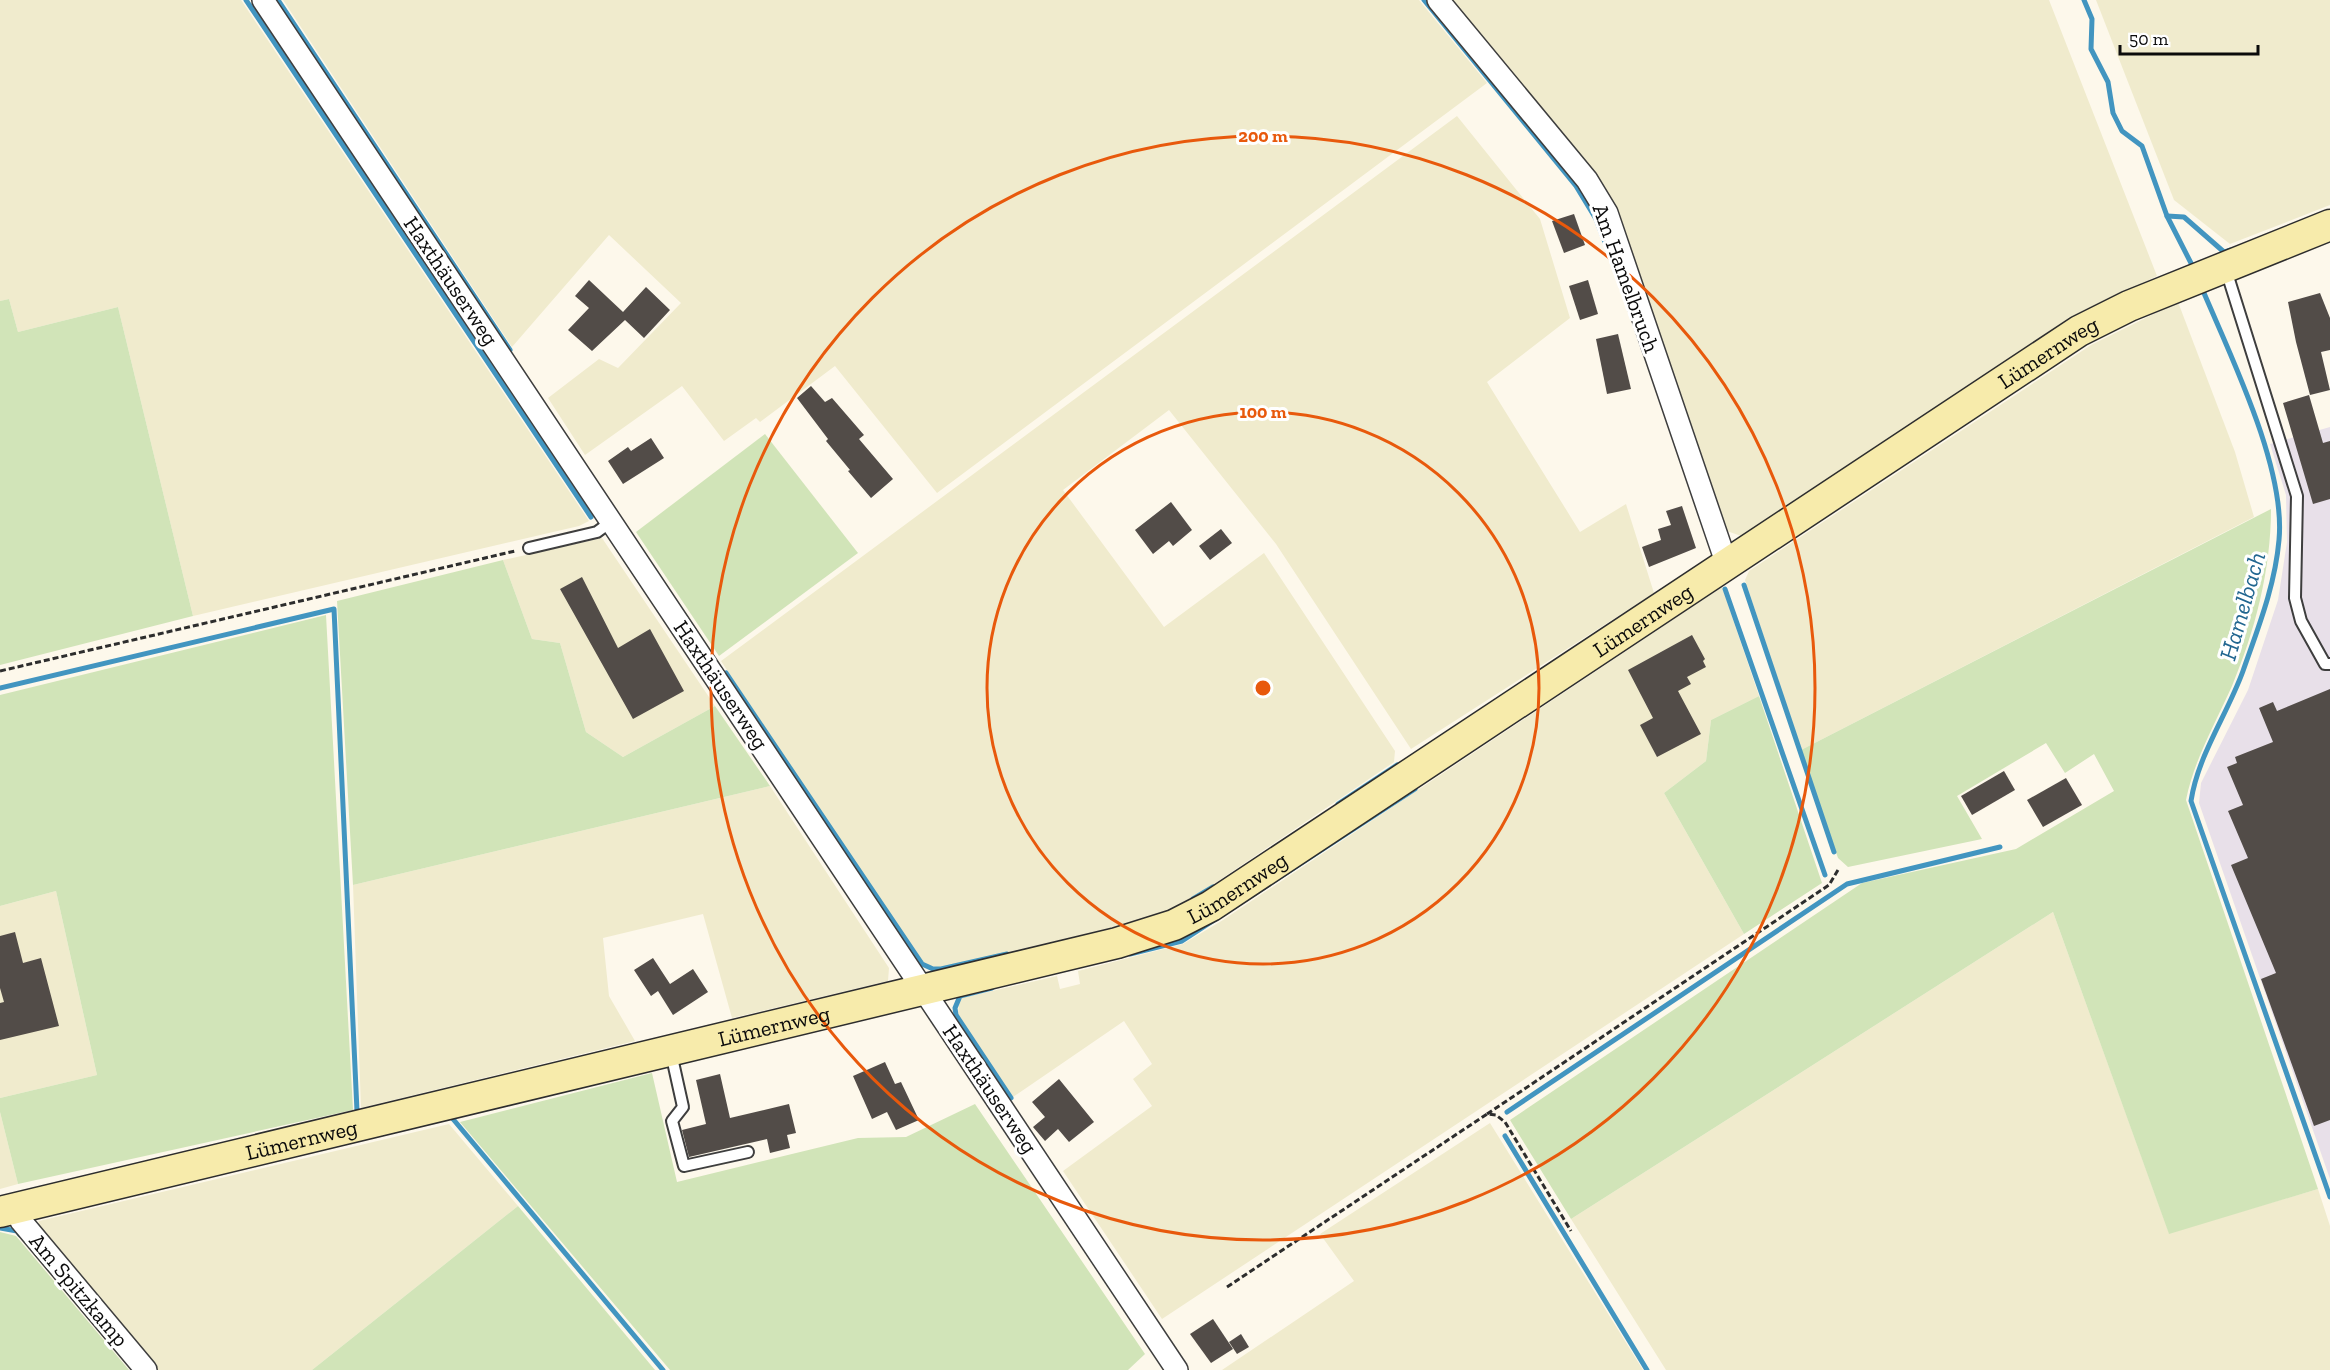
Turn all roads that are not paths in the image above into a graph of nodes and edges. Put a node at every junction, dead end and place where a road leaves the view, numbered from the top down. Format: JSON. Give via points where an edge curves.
{"nodes":[{"id":1,"x":263,"y":0,"type":"edge"},
{"id":2,"x":1438,"y":0,"type":"edge"},
{"id":3,"x":2330,"y":225,"type":"edge"},
{"id":4,"x":2205,"y":275,"type":"junction"},
{"id":5,"x":612,"y":521,"type":"junction"},
{"id":6,"x":529,"y":548,"type":"road end"},
{"id":7,"x":1727,"y":565,"type":"junction"},
{"id":8,"x":2330,"y":664,"type":"edge"},
{"id":9,"x":923,"y":990,"type":"junction"},
{"id":10,"x":670,"y":1051,"type":"junction"},
{"id":11,"x":748,"y":1152,"type":"dead end"},
{"id":12,"x":7,"y":1210,"type":"edge"},
{"id":13,"x":146,"y":1370,"type":"edge"},
{"id":14,"x":1177,"y":1370,"type":"edge"}],
"edges":[{"from":1,"to":5,"type":"street","name":"Haxthäuserweg"},
{"from":2,"to":7,"type":"street","name":"Am Hamelbruch","via":[[1587,180],[1606,213]]},
{"from":3,"to":4,"type":"street","name":"Lümernweg"},
{"from":4,"to":7,"type":"street","name":"Lümernweg","via":[[2079,331]]},
{"from":4,"to":8,"type":"lane","via":[[2297,496],[2295,598],[2301,621],[2325,664]]},
{"from":5,"to":6,"type":"lane","via":[[597,532]]},
{"from":5,"to":9,"type":"street","name":"Haxthäuserweg"},
{"from":7,"to":9,"type":"street","name":"Lümernweg","via":[[1211,906],[1174,926],[1117,944]]},
{"from":9,"to":10,"type":"street","name":"Lümernweg"},
{"from":9,"to":14,"type":"street","name":"Haxthäuserweg"},
{"from":10,"to":11,"type":"lane","via":[[683,1107],[672,1120],[684,1166]]},
{"from":10,"to":12,"type":"street","name":"Lümernweg"},
{"from":12,"to":13,"type":"street","name":"Am Spitzkamp","via":[[21,1221]]}]}
